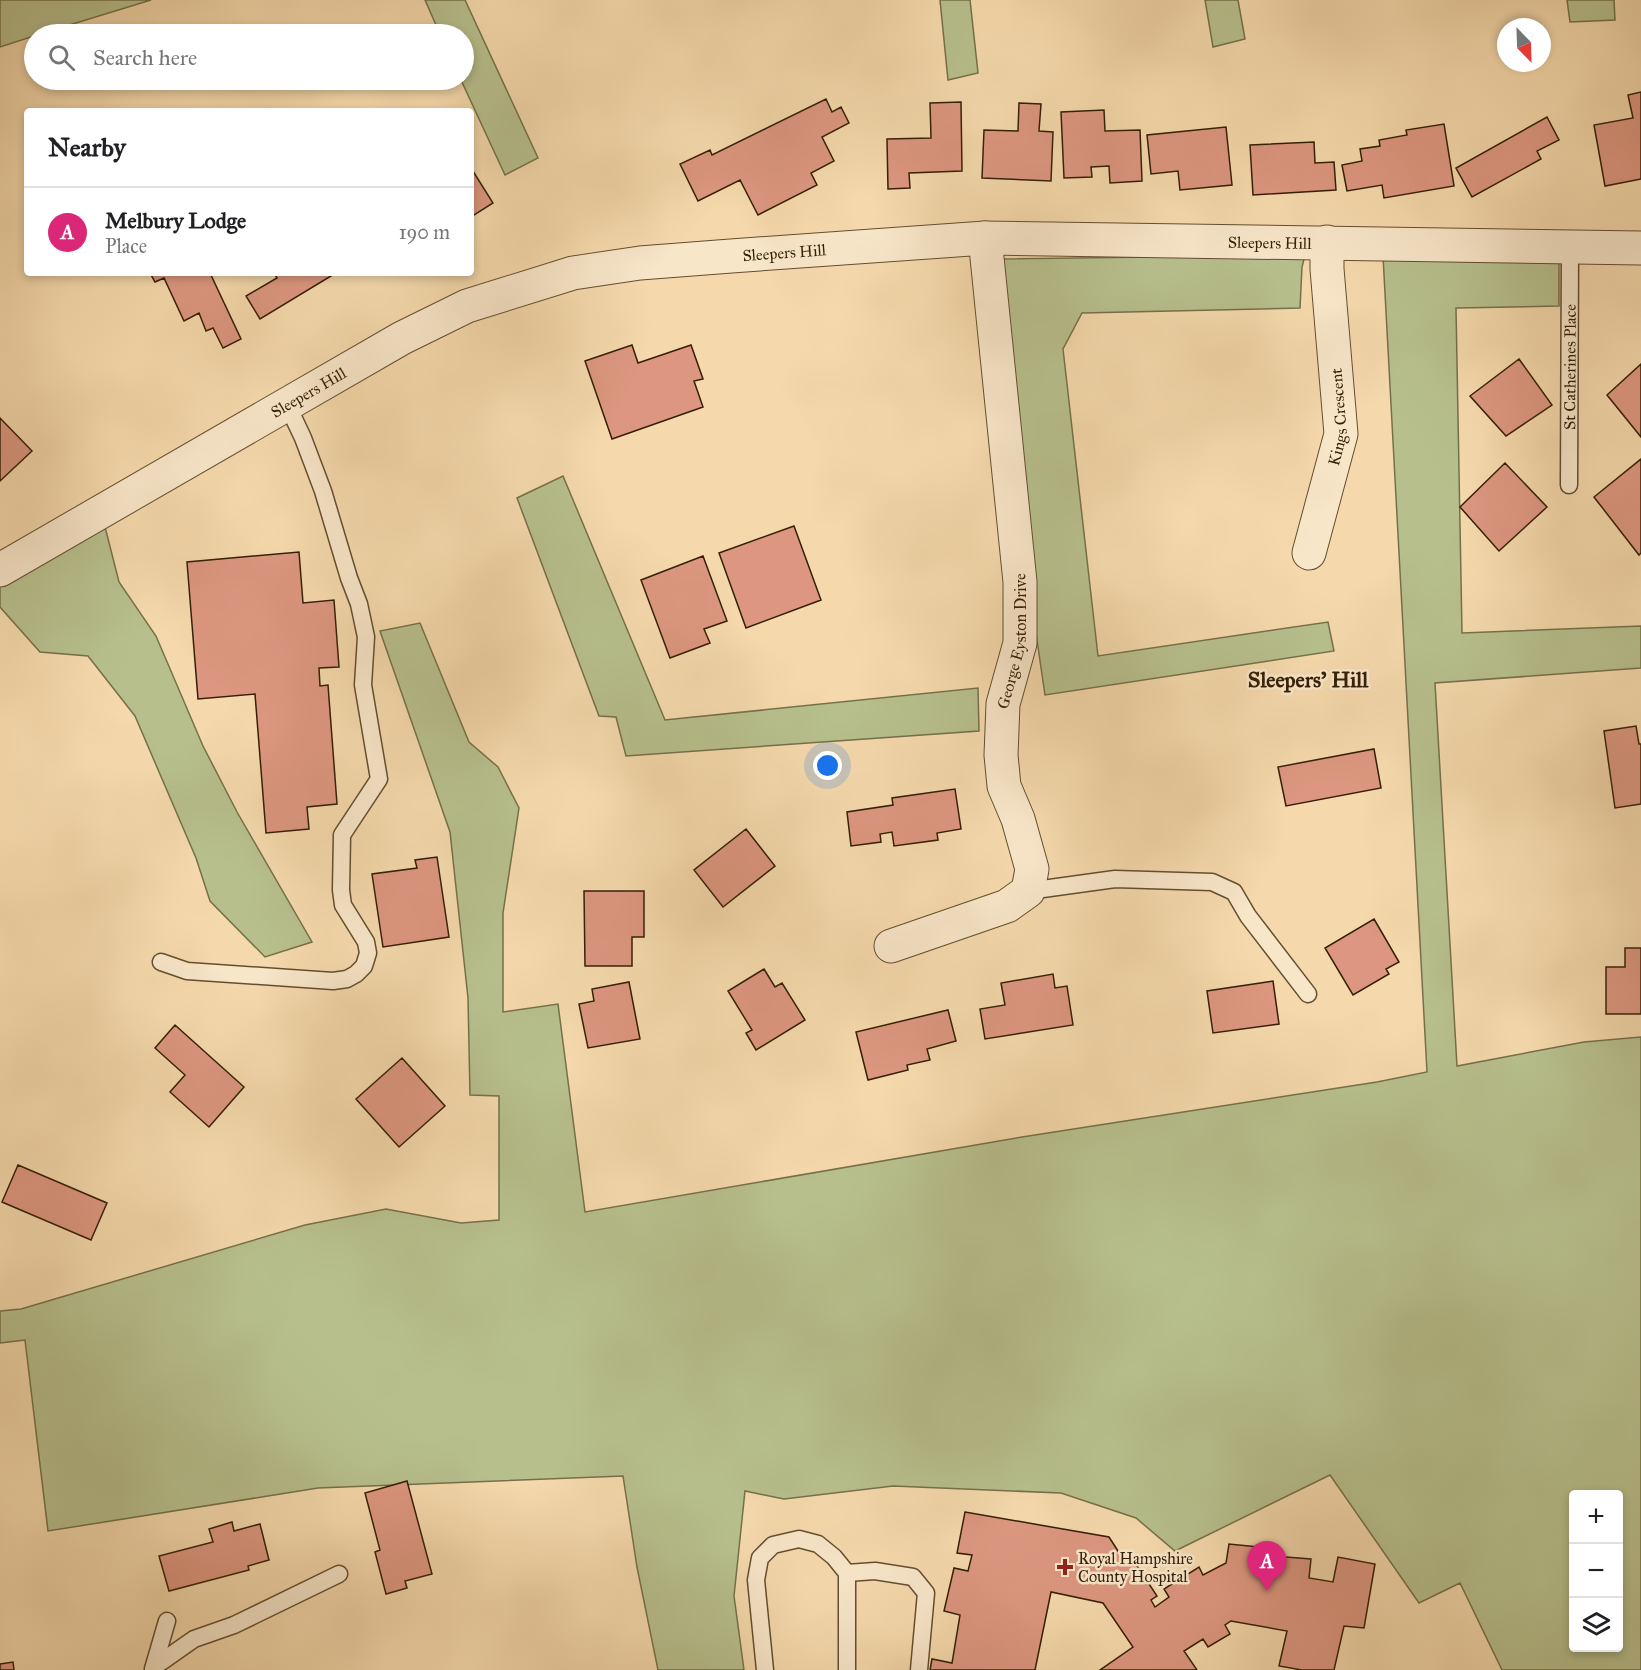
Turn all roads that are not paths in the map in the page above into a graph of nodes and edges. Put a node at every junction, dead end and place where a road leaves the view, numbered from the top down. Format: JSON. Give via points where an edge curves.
{"nodes":[{"id":1,"x":985,"y":238,"type":"junction"},
{"id":2,"x":1327,"y":242,"type":"junction"},
{"id":3,"x":1570,"y":247,"type":"junction"},
{"id":4,"x":1641,"y":248,"type":"edge"},
{"id":5,"x":287,"y":404,"type":"junction"},
{"id":6,"x":1569,"y":485,"type":"dead end"},
{"id":7,"x":1308,"y":553,"type":"dead end"},
{"id":8,"x":0,"y":570,"type":"edge"},
{"id":9,"x":1028,"y":891,"type":"junction"},
{"id":10,"x":891,"y":946,"type":"dead end"},
{"id":11,"x":161,"y":962,"type":"dead end"},
{"id":12,"x":1308,"y":994,"type":"dead end"},
{"id":13,"x":847,"y":1573,"type":"junction"},
{"id":14,"x":339,"y":1574,"type":"dead end"},
{"id":15,"x":167,"y":1621,"type":"dead end"},
{"id":16,"x":153,"y":1669,"type":"edge"},
{"id":17,"x":765,"y":1670,"type":"edge"},
{"id":18,"x":847,"y":1670,"type":"edge"},
{"id":19,"x":919,"y":1670,"type":"edge"}],
"edges":[{"from":1,"to":2,"type":"street","name":"Sleepers Hill"},
{"from":1,"to":5,"type":"street","name":"Sleepers Hill","via":[[640,263],[573,273],[467,306]]},
{"from":1,"to":9,"type":"street","name":"George Eyston Drive","via":[[1020,582],[1020,643],[1003,704],[1001,755],[1004,786],[1032,869]]},
{"from":2,"to":3,"type":"street","name":"Sleepers Hill"},
{"from":2,"to":7,"type":"street","name":"Kings Crescent","via":[[1341,434]]},
{"from":3,"to":4,"type":"street","name":"Sleepers Hill"},
{"from":3,"to":6,"type":"lane","name":"St Catherines Place"},
{"from":5,"to":8,"type":"street","name":"Sleepers Hill"},
{"from":5,"to":11,"type":"lane","via":[[323,491],[366,637],[363,685],[379,779],[342,835],[341,890],[343,905],[366,942],[368,953],[356,974],[333,981],[187,970]]},
{"from":9,"to":10,"type":"street","via":[[1007,906]]},
{"from":9,"to":12,"type":"lane","via":[[1115,879],[1212,882],[1234,892]]},
{"from":13,"to":17,"type":"lane","via":[[818,1544],[799,1539],[773,1545],[760,1558],[756,1580]]},
{"from":13,"to":18,"type":"lane"},
{"from":13,"to":19,"type":"lane","via":[[875,1571],[913,1577],[926,1593]]},
{"from":14,"to":16,"type":"lane","via":[[234,1625],[194,1639]]},
{"from":15,"to":16,"type":"lane"}]}
